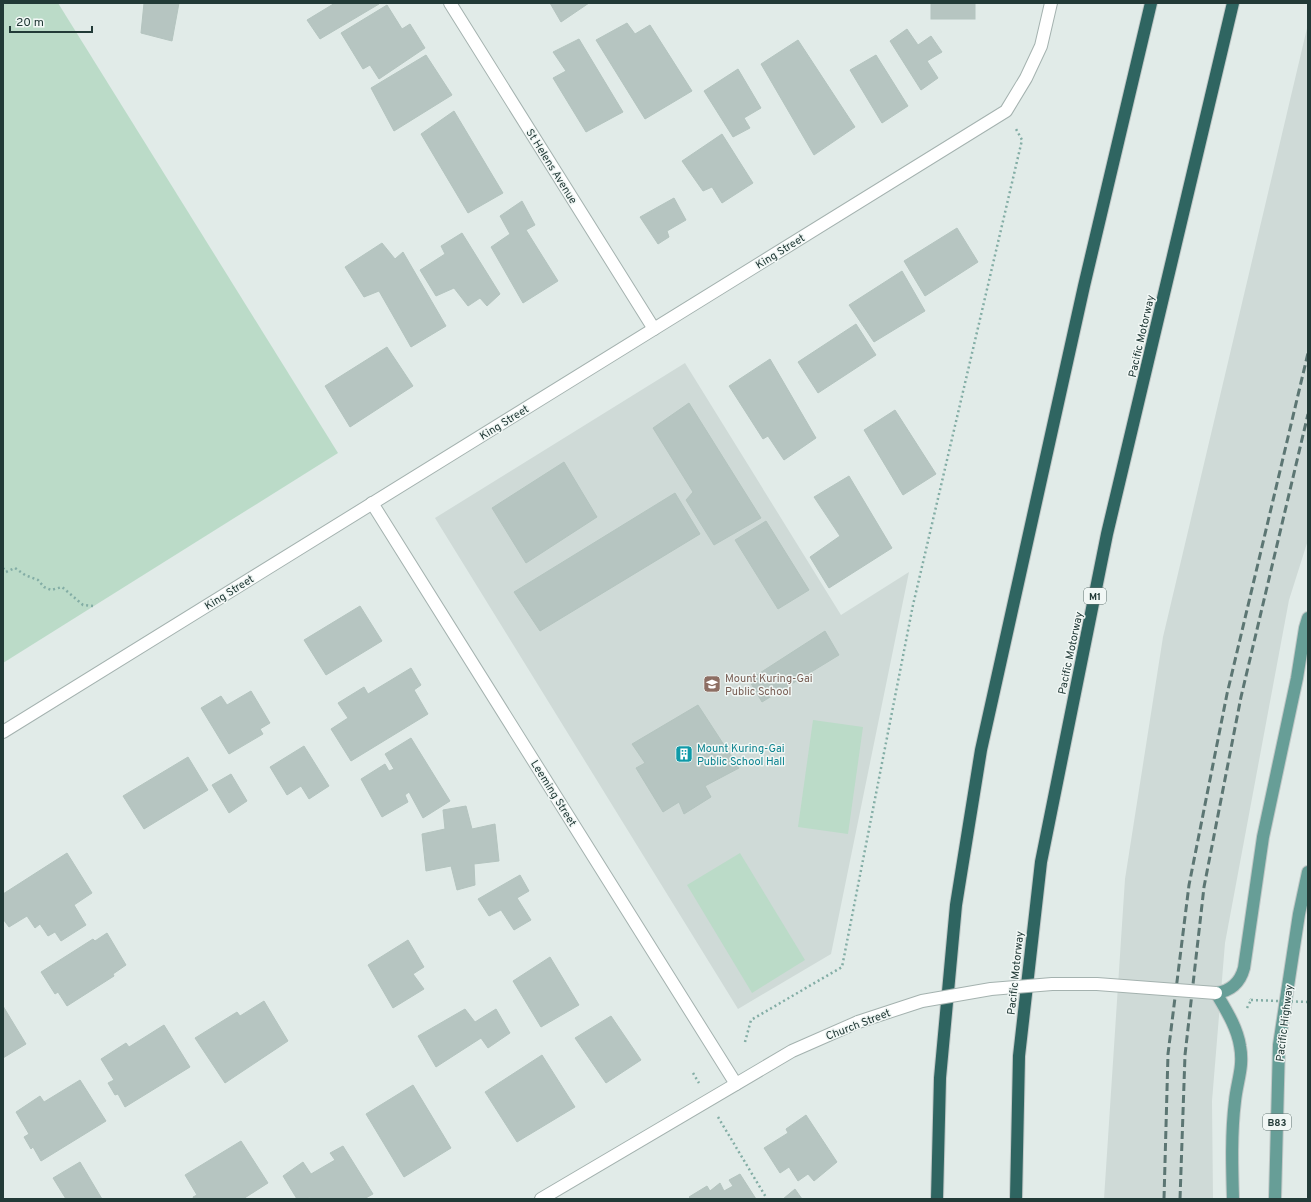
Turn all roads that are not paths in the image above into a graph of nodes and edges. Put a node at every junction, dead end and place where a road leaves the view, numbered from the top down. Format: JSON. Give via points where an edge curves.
{"nodes":[{"id":1,"x":450,"y":3,"type":"edge"},
{"id":2,"x":1051,"y":3,"type":"edge"},
{"id":3,"x":1151,"y":3,"type":"edge"},
{"id":4,"x":1233,"y":3,"type":"edge"},
{"id":5,"x":654,"y":329,"type":"junction"},
{"id":6,"x":372,"y":503,"type":"junction"},
{"id":7,"x":1308,"y":618,"type":"edge"},
{"id":8,"x":1308,"y":653,"type":"edge"},
{"id":9,"x":1297,"y":678,"type":"junction"},
{"id":10,"x":3,"y":732,"type":"edge"},
{"id":11,"x":1308,"y":872,"type":"edge"},
{"id":12,"x":1216,"y":993,"type":"junction"},
{"id":13,"x":736,"y":1084,"type":"junction"},
{"id":14,"x":541,"y":1199,"type":"edge"},
{"id":15,"x":937,"y":1199,"type":"edge"},
{"id":16,"x":1016,"y":1199,"type":"edge"},
{"id":17,"x":1233,"y":1199,"type":"edge"},
{"id":18,"x":1275,"y":1199,"type":"edge"}],
"edges":[{"from":1,"to":5,"type":"street","name":"St Helens Avenue"},
{"from":2,"to":5,"type":"street","name":"King Street","via":[[1040,46],[1026,78],[1006,112]]},
{"from":3,"to":15,"type":"highway","via":[[1084,286],[981,750],[956,905],[940,1078]]},
{"from":4,"to":16,"type":"highway","name":"Pacific Motorway","number":"M1","via":[[1108,534],[1041,862],[1019,1056]]},
{"from":5,"to":6,"type":"street","name":"King Street"},
{"from":6,"to":10,"type":"street","name":"King Street"},
{"from":6,"to":13,"type":"street","name":"Leeming Street"},
{"from":7,"to":9,"type":"main road"},
{"from":8,"to":9,"type":"main road"},
{"from":9,"to":12,"type":"main road","via":[[1263,837],[1244,968],[1232,988]]},
{"from":11,"to":18,"type":"main road","name":"Pacific Highway","number":"B83","via":[[1279,1045]]},
{"from":12,"to":13,"type":"street","name":"Church Street","bridge":true,"via":[[1097,984],[1052,984],[991,989],[922,1001],[858,1022],[792,1051]]},
{"from":12,"to":17,"type":"main road","via":[[1237,1034],[1242,1059],[1234,1115]]},
{"from":13,"to":14,"type":"street","name":"Church Street"}]}
